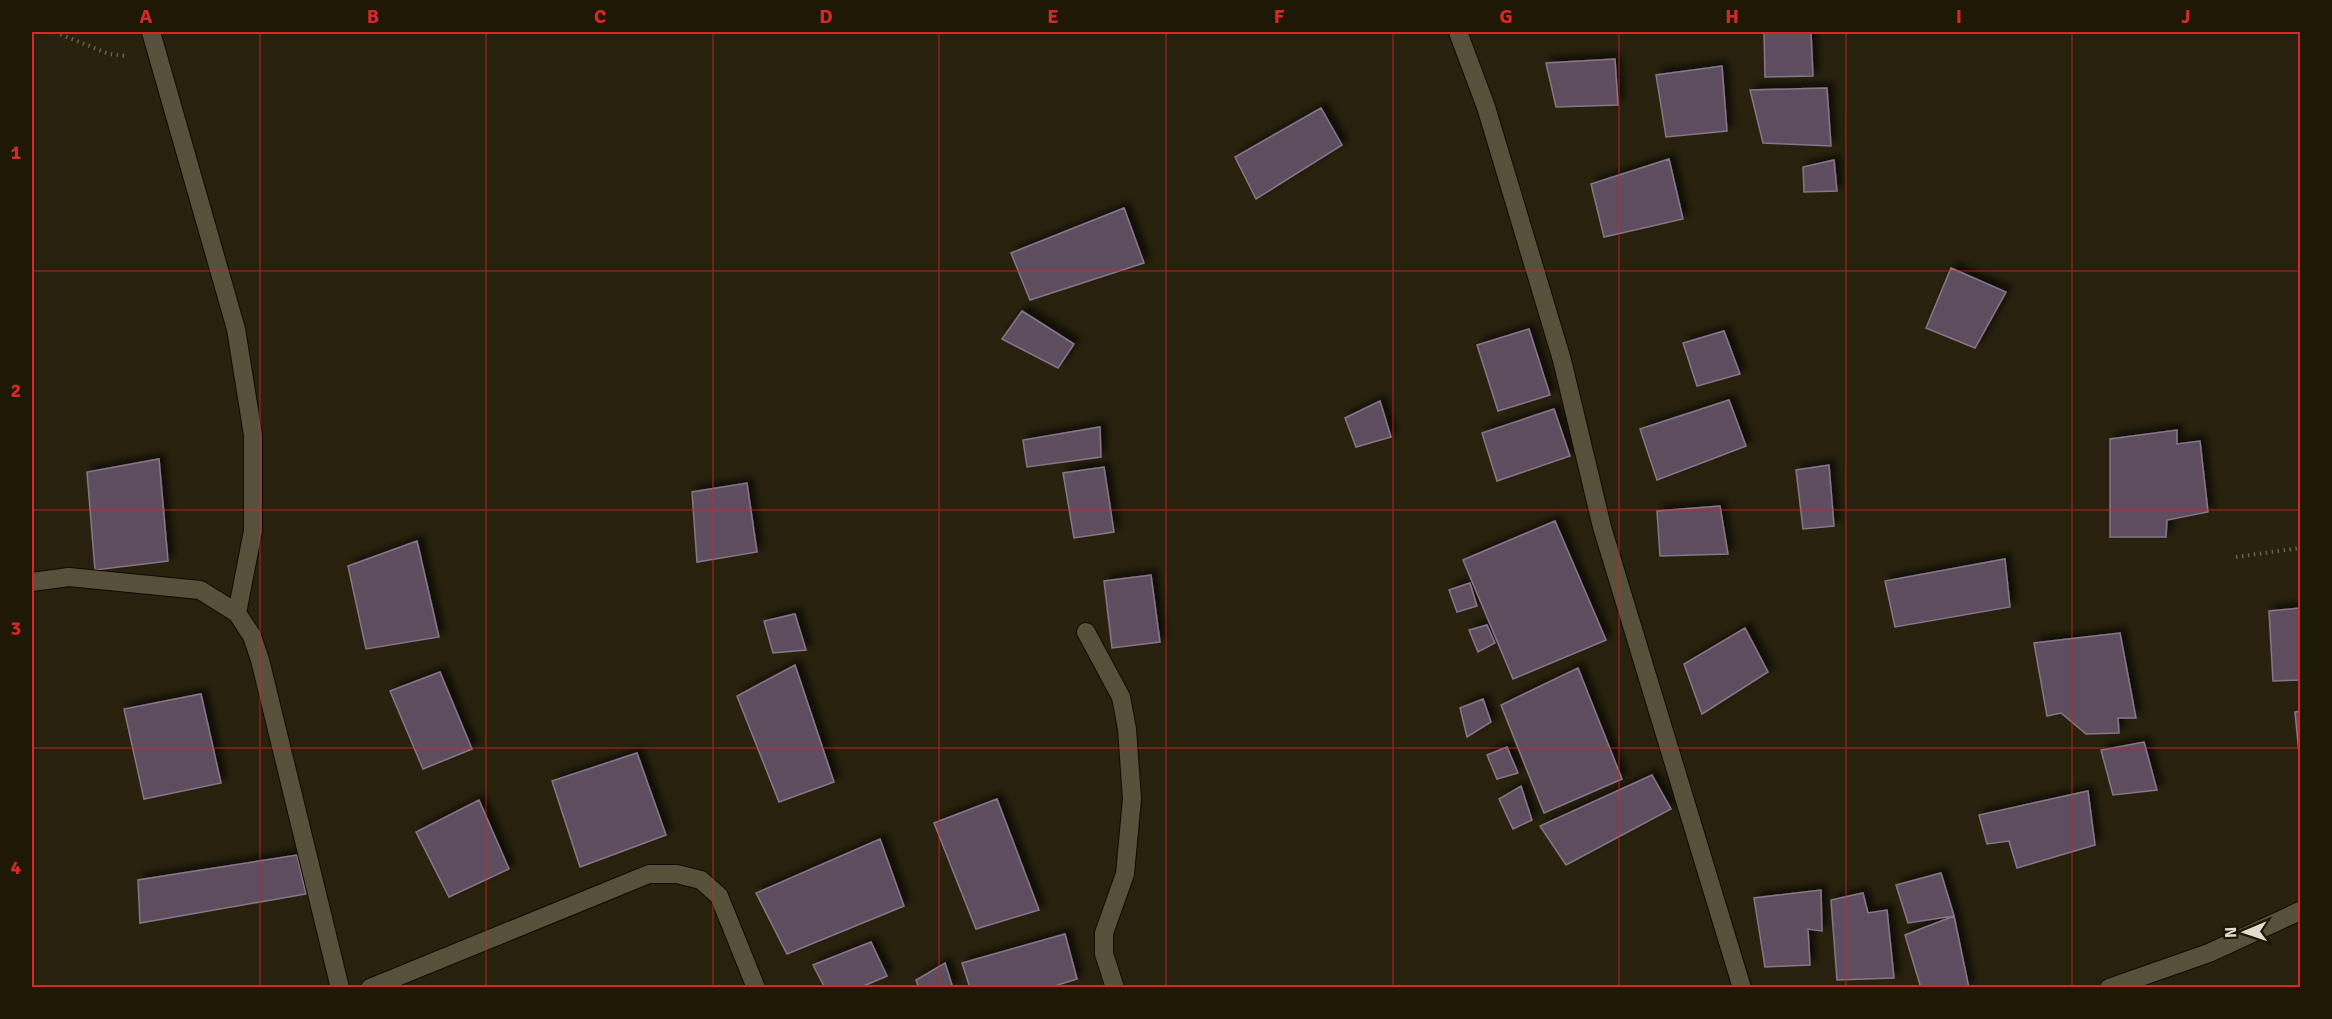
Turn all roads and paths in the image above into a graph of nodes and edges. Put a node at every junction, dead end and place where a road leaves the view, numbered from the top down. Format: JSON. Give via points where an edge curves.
{"nodes":[{"id":1,"x":55,"y":32,"type":"edge"},
{"id":2,"x":151,"y":32,"type":"edge"},
{"id":3,"x":1458,"y":32,"type":"edge"},
{"id":4,"x":138,"y":57,"type":"dead end"},
{"id":5,"x":2301,"y":548,"type":"edge"},
{"id":6,"x":2236,"y":557,"type":"dead end"},
{"id":7,"x":32,"y":582,"type":"edge"},
{"id":8,"x":237,"y":613,"type":"junction"},
{"id":9,"x":1086,"y":632,"type":"dead end"},
{"id":10,"x":2301,"y":911,"type":"edge"},
{"id":11,"x":340,"y":987,"type":"edge"},
{"id":12,"x":370,"y":987,"type":"edge"},
{"id":13,"x":756,"y":987,"type":"edge"},
{"id":14,"x":1115,"y":987,"type":"edge"},
{"id":15,"x":1742,"y":987,"type":"edge"},
{"id":16,"x":2109,"y":987,"type":"edge"}],
"edges":[{"from":1,"to":4,"type":"path","via":[[109,54]]},
{"from":2,"to":8,"type":"street","via":[[236,329],[253,435],[253,531]]},
{"from":3,"to":15,"type":"street","via":[[1486,107],[1562,360],[1602,527]]},
{"from":5,"to":6,"type":"path"},
{"from":7,"to":8,"type":"street","via":[[69,577],[200,590]]},
{"from":8,"to":11,"type":"street","via":[[252,636],[260,660]]},
{"from":9,"to":14,"type":"street","via":[[1121,697],[1131,776],[1125,874],[1104,933],[1104,954]]},
{"from":10,"to":16,"type":"street","via":[[2209,953]]},
{"from":12,"to":13,"type":"street","via":[[649,874],[677,873],[701,880],[718,896]]}]}
